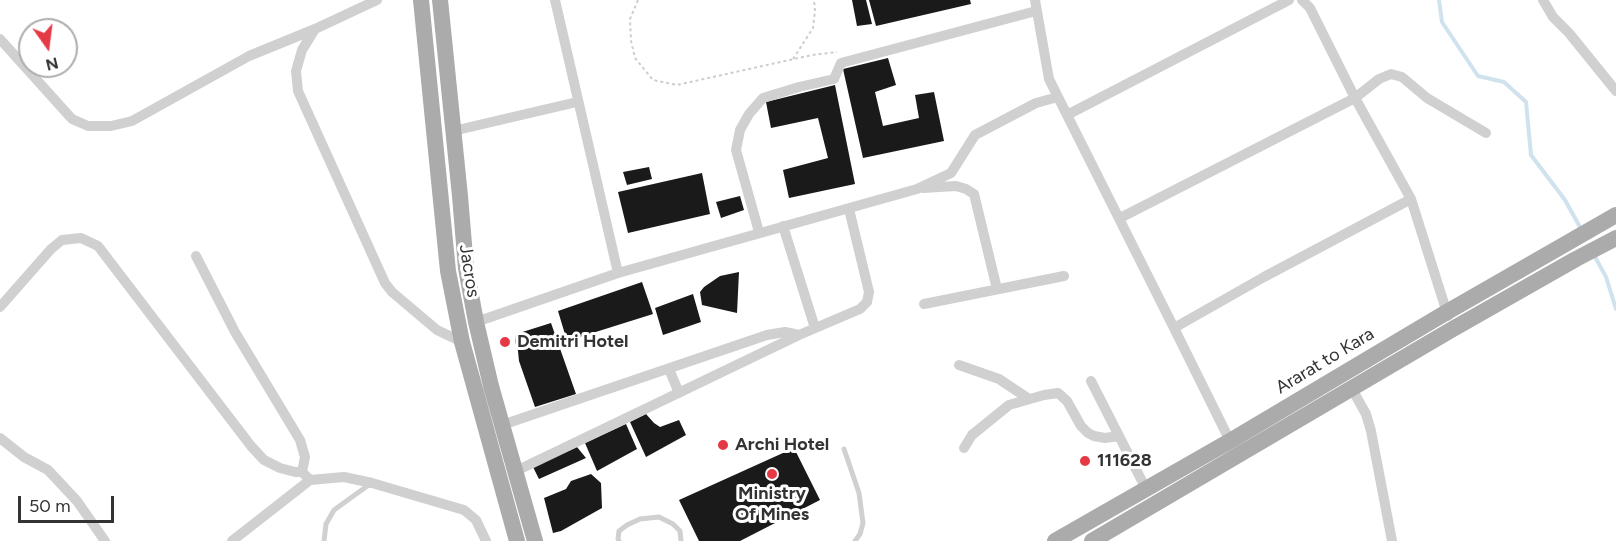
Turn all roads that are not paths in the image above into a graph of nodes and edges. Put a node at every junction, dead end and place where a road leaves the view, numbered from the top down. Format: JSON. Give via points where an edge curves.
{"nodes":[{"id":1,"x":377,"y":0,"type":"edge"},
{"id":2,"x":421,"y":0,"type":"edge"},
{"id":3,"x":440,"y":0,"type":"edge"},
{"id":4,"x":555,"y":0,"type":"edge"},
{"id":5,"x":1289,"y":0,"type":"edge"},
{"id":6,"x":1302,"y":0,"type":"edge"},
{"id":7,"x":1543,"y":0,"type":"edge"},
{"id":8,"x":1035,"y":5,"type":"edge"},
{"id":9,"x":315,"y":29,"type":"junction"},
{"id":10,"x":0,"y":39,"type":"edge"},
{"id":11,"x":1616,"y":91,"type":"edge"},
{"id":12,"x":1058,"y":98,"type":"junction"},
{"id":13,"x":1355,"y":98,"type":"junction"},
{"id":14,"x":577,"y":102,"type":"junction"},
{"id":15,"x":1067,"y":115,"type":"junction"},
{"id":16,"x":453,"y":131,"type":"junction"},
{"id":17,"x":1486,"y":133,"type":"dead end"},
{"id":18,"x":917,"y":189,"type":"junction"},
{"id":19,"x":1411,"y":199,"type":"junction"},
{"id":20,"x":849,"y":209,"type":"junction"},
{"id":21,"x":1616,"y":215,"type":"edge"},
{"id":22,"x":1120,"y":218,"type":"junction"},
{"id":23,"x":783,"y":226,"type":"junction"},
{"id":24,"x":759,"y":232,"type":"junction"},
{"id":25,"x":1616,"y":238,"type":"edge"},
{"id":26,"x":196,"y":256,"type":"dead end"},
{"id":27,"x":466,"y":268,"type":"junction"},
{"id":28,"x":448,"y":271,"type":"junction"},
{"id":29,"x":618,"y":273,"type":"junction"},
{"id":30,"x":1064,"y":276,"type":"dead end"},
{"id":31,"x":997,"y":289,"type":"junction"},
{"id":32,"x":924,"y":304,"type":"dead end"},
{"id":33,"x":0,"y":307,"type":"edge"},
{"id":34,"x":1447,"y":312,"type":"junction"},
{"id":35,"x":476,"y":322,"type":"junction"},
{"id":36,"x":815,"y":328,"type":"junction"},
{"id":37,"x":1174,"y":328,"type":"junction"},
{"id":38,"x":1451,"y":330,"type":"junction"},
{"id":39,"x":799,"y":335,"type":"junction"},
{"id":40,"x":462,"y":342,"type":"junction"},
{"id":41,"x":959,"y":365,"type":"dead end"},
{"id":42,"x":669,"y":369,"type":"junction"},
{"id":43,"x":1091,"y":381,"type":"dead end"},
{"id":44,"x":1352,"y":389,"type":"junction"},
{"id":45,"x":680,"y":393,"type":"junction"},
{"id":46,"x":1029,"y":399,"type":"junction"},
{"id":47,"x":502,"y":425,"type":"junction"},
{"id":48,"x":1119,"y":436,"type":"junction"},
{"id":49,"x":0,"y":438,"type":"edge"},
{"id":50,"x":1230,"y":441,"type":"junction"},
{"id":51,"x":964,"y":448,"type":"dead end"},
{"id":52,"x":844,"y":449,"type":"dead end"},
{"id":53,"x":516,"y":471,"type":"junction"},
{"id":54,"x":306,"y":476,"type":"junction"},
{"id":55,"x":372,"y":483,"type":"junction"},
{"id":56,"x":1146,"y":489,"type":"junction"},
{"id":57,"x":1098,"y":517,"type":"junction"},
{"id":58,"x":1102,"y":538,"type":"edge"},
{"id":59,"x":105,"y":541,"type":"edge"},
{"id":60,"x":232,"y":541,"type":"edge"},
{"id":61,"x":324,"y":541,"type":"edge"},
{"id":62,"x":486,"y":541,"type":"edge"},
{"id":63,"x":517,"y":541,"type":"edge"},
{"id":64,"x":535,"y":541,"type":"edge"},
{"id":65,"x":619,"y":541,"type":"edge"},
{"id":66,"x":681,"y":541,"type":"edge"},
{"id":67,"x":855,"y":541,"type":"edge"},
{"id":68,"x":1055,"y":541,"type":"edge"},
{"id":69,"x":1392,"y":541,"type":"edge"}],
"edges":[{"from":1,"to":9,"type":"street"},
{"from":2,"to":28,"type":"main road","name":"Jacros"},
{"from":3,"to":16,"type":"main road","name":"Jacros"},
{"from":4,"to":14,"type":"street"},
{"from":5,"to":15,"type":"street"},
{"from":6,"to":13,"type":"street","via":[[1310,8]]},
{"from":7,"to":11,"type":"street"},
{"from":8,"to":12,"type":"street","via":[[1049,79]]},
{"from":8,"to":24,"type":"street","via":[[841,63],[834,79],[764,98],[740,129],[736,150]]},
{"from":9,"to":10,"type":"street","via":[[249,56],[132,121],[111,126],[88,126],[72,118]]},
{"from":9,"to":40,"type":"street","via":[[302,50],[296,71],[298,91],[385,283],[437,330]]},
{"from":12,"to":15,"type":"street"},
{"from":12,"to":18,"type":"street","via":[[1036,103],[975,135],[951,173]]},
{"from":13,"to":17,"type":"street","via":[[1391,74],[1402,77],[1427,98]]},
{"from":13,"to":19,"type":"street"},
{"from":13,"to":22,"type":"street"},
{"from":14,"to":16,"type":"street"},
{"from":14,"to":29,"type":"street"},
{"from":15,"to":22,"type":"street"},
{"from":16,"to":27,"type":"main road","name":"Jacros"},
{"from":18,"to":20,"type":"street"},
{"from":18,"to":31,"type":"street","via":[[956,186],[974,194]]},
{"from":19,"to":34,"type":"street"},
{"from":19,"to":37,"type":"street"},
{"from":20,"to":23,"type":"street"},
{"from":20,"to":36,"type":"street","via":[[869,292],[867,302],[860,309]]},
{"from":21,"to":34,"type":"main road","name":"Ararat to Kara"},
{"from":22,"to":37,"type":"street"},
{"from":23,"to":24,"type":"street"},
{"from":23,"to":36,"type":"street"},
{"from":24,"to":29,"type":"street"},
{"from":25,"to":38,"type":"main road","name":"Ararat to Kara"},
{"from":26,"to":54,"type":"street","via":[[235,332],[300,440]]},
{"from":27,"to":28,"type":"main road"},
{"from":27,"to":35,"type":"main road","name":"Jacros"},
{"from":28,"to":40,"type":"main road","name":"Jacros"},
{"from":29,"to":35,"type":"street"},
{"from":30,"to":31,"type":"street"},
{"from":31,"to":32,"type":"street"},
{"from":33,"to":54,"type":"street","via":[[62,240],[81,238],[98,246],[251,446],[264,460]]},
{"from":34,"to":38,"type":"street"},
{"from":34,"to":50,"type":"main road","name":"Ararat to Kara"},
{"from":35,"to":47,"type":"main road","name":"Jacros"},
{"from":36,"to":39,"type":"street"},
{"from":37,"to":50,"type":"street"},
{"from":38,"to":44,"type":"main road","name":"Ararat to Kara"},
{"from":39,"to":42,"type":"street","via":[[766,335]]},
{"from":39,"to":45,"type":"street"},
{"from":40,"to":63,"type":"main road","name":"Jacros"},
{"from":41,"to":46,"type":"street","via":[[999,379]]},
{"from":42,"to":45,"type":"street"},
{"from":42,"to":47,"type":"street"},
{"from":43,"to":48,"type":"street"},
{"from":44,"to":58,"type":"main road","name":"Ararat to Kara"},
{"from":44,"to":69,"type":"street","via":[[1371,431]]},
{"from":45,"to":53,"type":"street"},
{"from":46,"to":48,"type":"street","via":[[1058,393],[1088,434]]},
{"from":46,"to":51,"type":"street","via":[[1009,405],[972,435]]},
{"from":47,"to":53,"type":"main road","name":"Jacros"},
{"from":48,"to":56,"type":"street"},
{"from":49,"to":59,"type":"street","via":[[48,470],[77,501]]},
{"from":50,"to":56,"type":"main road","name":"Ararat to Kara"},
{"from":52,"to":67,"type":"lane","via":[[859,493],[863,523]]},
{"from":53,"to":64,"type":"main road","name":"Jacros"},
{"from":54,"to":55,"type":"street","via":[[345,477]]},
{"from":54,"to":60,"type":"street"},
{"from":55,"to":61,"type":"lane","via":[[334,510],[326,524]]},
{"from":55,"to":62,"type":"street","via":[[464,510],[476,520]]},
{"from":56,"to":57,"type":"main road","name":"Ararat to Kara"},
{"from":57,"to":58,"type":"street"},
{"from":57,"to":68,"type":"main road","name":"Ararat to Kara"},
{"from":65,"to":66,"type":"lane","via":[[619,531],[627,525],[659,517],[680,531]]}]}
